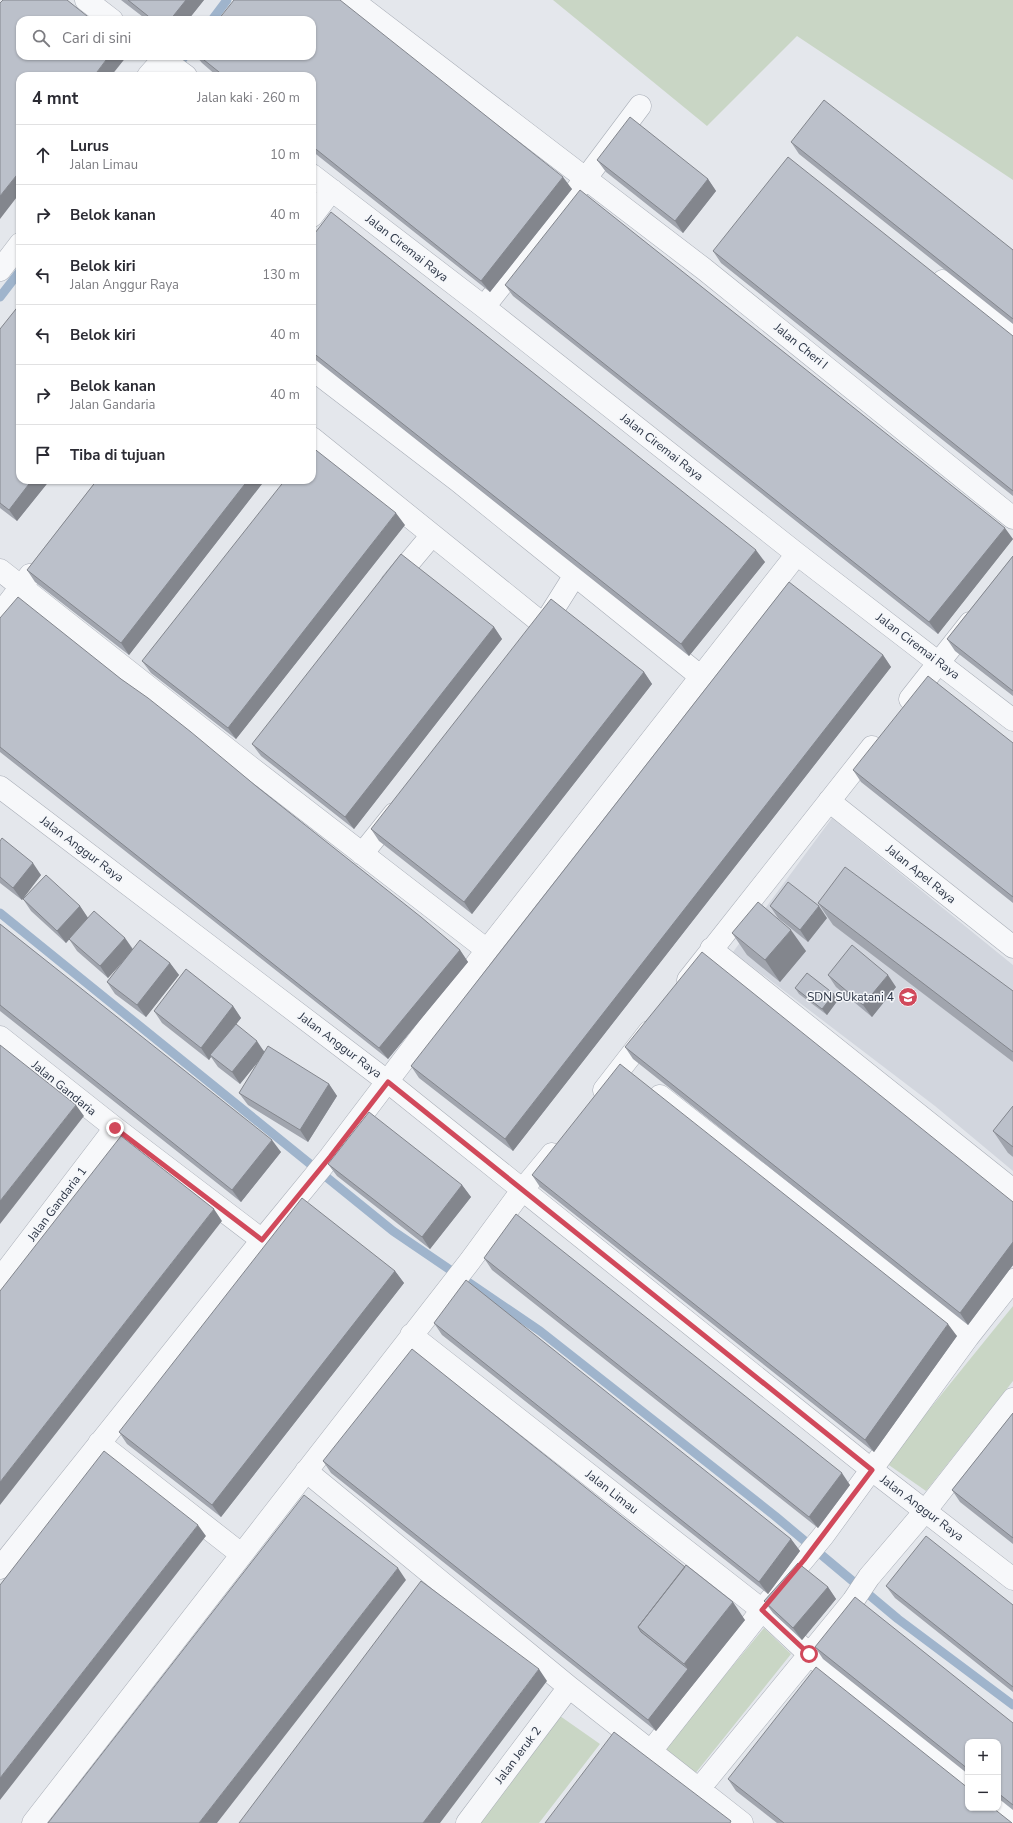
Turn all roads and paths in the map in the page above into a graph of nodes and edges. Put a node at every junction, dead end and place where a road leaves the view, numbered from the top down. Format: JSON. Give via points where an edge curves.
{"nodes":[{"id":1,"x":86,"y":0,"type":"edge"},
{"id":2,"x":352,"y":0,"type":"edge"},
{"id":3,"x":107,"y":16,"type":"edge"},
{"id":4,"x":163,"y":60,"type":"edge"},
{"id":5,"x":165,"y":60,"type":"edge"},
{"id":6,"x":152,"y":72,"type":"edge"},
{"id":7,"x":181,"y":72,"type":"edge"},
{"id":8,"x":640,"y":106,"type":"dead end"},
{"id":9,"x":316,"y":178,"type":"edge"},
{"id":10,"x":586,"y":178,"type":"junction"},
{"id":11,"x":332,"y":190,"type":"junction"},
{"id":12,"x":316,"y":211,"type":"edge"},
{"id":13,"x":16,"y":249,"type":"edge"},
{"id":14,"x":924,"y":266,"type":"edge"},
{"id":15,"x":0,"y":270,"type":"edge"},
{"id":16,"x":484,"y":307,"type":"junction"},
{"id":17,"x":1013,"y":334,"type":"edge"},
{"id":18,"x":316,"y":372,"type":"edge"},
{"id":19,"x":316,"y":448,"type":"edge"},
{"id":20,"x":1013,"y":518,"type":"edge"},
{"id":21,"x":432,"y":535,"type":"junction"},
{"id":22,"x":797,"y":554,"type":"junction"},
{"id":23,"x":40,"y":562,"type":"edge"},
{"id":24,"x":0,"y":570,"type":"edge"},
{"id":25,"x":575,"y":575,"type":"junction"},
{"id":26,"x":21,"y":587,"type":"junction"},
{"id":27,"x":376,"y":603,"type":"edge"},
{"id":28,"x":984,"y":606,"type":"edge"},
{"id":29,"x":0,"y":614,"type":"edge"},
{"id":30,"x":544,"y":626,"type":"junction"},
{"id":31,"x":529,"y":644,"type":"edge"},
{"id":32,"x":152,"y":662,"type":"edge"},
{"id":33,"x":939,"y":662,"type":"junction"},
{"id":34,"x":700,"y":676,"type":"junction"},
{"id":35,"x":139,"y":680,"type":"junction"},
{"id":36,"x":896,"y":716,"type":"edge"},
{"id":37,"x":1013,"y":720,"type":"edge"},
{"id":38,"x":882,"y":734,"type":"edge"},
{"id":39,"x":260,"y":745,"type":"edge"},
{"id":40,"x":245,"y":763,"type":"junction"},
{"id":41,"x":0,"y":786,"type":"edge"},
{"id":42,"x":406,"y":798,"type":"edge"},
{"id":43,"x":829,"y":800,"type":"junction"},
{"id":44,"x":362,"y":854,"type":"junction"},
{"id":45,"x":1013,"y":947,"type":"edge"},
{"id":46,"x":711,"y":949,"type":"junction"},
{"id":47,"x":488,"y":950,"type":"junction"},
{"id":48,"x":674,"y":999,"type":"edge"},
{"id":49,"x":660,"y":1017,"type":"edge"},
{"id":50,"x":0,"y":1037,"type":"edge"},
{"id":51,"x":633,"y":1075,"type":"junction"},
{"id":52,"x":388,"y":1082,"type":"junction"},
{"id":53,"x":593,"y":1103,"type":"edge"},
{"id":54,"x":115,"y":1128,"type":"junction"},
{"id":55,"x":563,"y":1140,"type":"edge"},
{"id":56,"x":523,"y":1189,"type":"junction"},
{"id":57,"x":1013,"y":1190,"type":"edge"},
{"id":58,"x":262,"y":1240,"type":"junction"},
{"id":59,"x":0,"y":1279,"type":"edge"},
{"id":60,"x":1013,"y":1280,"type":"edge"},
{"id":61,"x":411,"y":1335,"type":"junction"},
{"id":62,"x":968,"y":1337,"type":"junction"},
{"id":63,"x":1013,"y":1399,"type":"edge"},
{"id":64,"x":99,"y":1443,"type":"junction"},
{"id":65,"x":872,"y":1470,"type":"junction"},
{"id":66,"x":306,"y":1471,"type":"junction"},
{"id":67,"x":926,"y":1510,"type":"junction"},
{"id":68,"x":241,"y":1554,"type":"junction"},
{"id":69,"x":4,"y":1555,"type":"edge"},
{"id":70,"x":1013,"y":1579,"type":"edge"},
{"id":71,"x":762,"y":1610,"type":"junction"},
{"id":72,"x":809,"y":1654,"type":"junction"},
{"id":73,"x":569,"y":1687,"type":"junction"},
{"id":74,"x":651,"y":1751,"type":"junction"},
{"id":75,"x":965,"y":1783,"type":"edge"},
{"id":76,"x":699,"y":1789,"type":"junction"},
{"id":77,"x":1000,"y":1811,"type":"edge"},
{"id":78,"x":1013,"y":1822,"type":"edge"},
{"id":79,"x":33,"y":1823,"type":"edge"},
{"id":80,"x":467,"y":1823,"type":"edge"},
{"id":81,"x":742,"y":1823,"type":"edge"}],
"edges":[{"from":1,"to":3,"type":"street"},
{"from":2,"to":10,"type":"street","name":"Jalan Cheri I"},
{"from":4,"to":6,"type":"street"},
{"from":5,"to":7,"type":"street"},
{"from":8,"to":10,"type":"street"},
{"from":9,"to":11,"type":"street","name":"Jalan Ciremai Raya"},
{"from":10,"to":16,"type":"street"},
{"from":10,"to":20,"type":"street","name":"Jalan Cheri I","via":[[709,262]]},
{"from":11,"to":12,"type":"street"},
{"from":11,"to":16,"type":"street","name":"Jalan Ciremai Raya"},
{"from":13,"to":15,"type":"street"},
{"from":14,"to":17,"type":"street"},
{"from":16,"to":22,"type":"street","name":"Jalan Ciremai Raya"},
{"from":18,"to":25,"type":"street","via":[[457,480]]},
{"from":19,"to":21,"type":"street"},
{"from":21,"to":27,"type":"street"},
{"from":21,"to":30,"type":"street"},
{"from":22,"to":33,"type":"street","name":"Jalan Ciremai Raya"},
{"from":22,"to":34,"type":"street"},
{"from":23,"to":26,"type":"street"},
{"from":24,"to":26,"type":"street"},
{"from":25,"to":30,"type":"street"},
{"from":25,"to":34,"type":"street"},
{"from":26,"to":29,"type":"street"},
{"from":26,"to":35,"type":"street"},
{"from":28,"to":33,"type":"street"},
{"from":30,"to":31,"type":"street"},
{"from":32,"to":35,"type":"street"},
{"from":33,"to":36,"type":"street"},
{"from":33,"to":37,"type":"street","name":"Jalan Ciremai Raya"},
{"from":34,"to":47,"type":"street"},
{"from":35,"to":40,"type":"street"},
{"from":38,"to":43,"type":"street"},
{"from":39,"to":40,"type":"street"},
{"from":40,"to":44,"type":"street"},
{"from":41,"to":52,"type":"street","name":"Jalan Anggur Raya"},
{"from":42,"to":44,"type":"street"},
{"from":43,"to":45,"type":"street","name":"Jalan Apel Raya"},
{"from":43,"to":46,"type":"street"},
{"from":44,"to":47,"type":"street"},
{"from":46,"to":48,"type":"street"},
{"from":46,"to":57,"type":"street"},
{"from":47,"to":52,"type":"street"},
{"from":49,"to":51,"type":"street"},
{"from":50,"to":54,"type":"street","name":"Jalan Gandaria"},
{"from":51,"to":53,"type":"street"},
{"from":51,"to":62,"type":"street"},
{"from":52,"to":56,"type":"street","name":"Jalan Anggur Raya"},
{"from":52,"to":58,"type":"street"},
{"from":54,"to":58,"type":"street","name":"Jalan Gandaria"},
{"from":54,"to":59,"type":"street","name":"Jalan Gandaria 1"},
{"from":55,"to":56,"type":"street"},
{"from":56,"to":61,"type":"street"},
{"from":56,"to":65,"type":"street","name":"Jalan Anggur Raya"},
{"from":58,"to":64,"type":"street"},
{"from":60,"to":62,"type":"street"},
{"from":61,"to":66,"type":"street"},
{"from":61,"to":71,"type":"street","name":"Jalan Limau"},
{"from":62,"to":65,"type":"street"},
{"from":63,"to":67,"type":"street"},
{"from":64,"to":68,"type":"street"},
{"from":64,"to":69,"type":"street"},
{"from":65,"to":67,"type":"street","name":"Jalan Anggur Raya"},
{"from":65,"to":71,"type":"street","via":[[823,1536]]},
{"from":66,"to":68,"type":"street"},
{"from":66,"to":73,"type":"street","via":[[428,1584]]},
{"from":67,"to":70,"type":"street","name":"Jalan Anggur Raya"},
{"from":67,"to":72,"type":"street"},
{"from":68,"to":79,"type":"street"},
{"from":71,"to":72,"type":"street","name":"Jalan Limau"},
{"from":71,"to":74,"type":"street"},
{"from":72,"to":75,"type":"street","name":"Jalan Limau"},
{"from":72,"to":76,"type":"street"},
{"from":73,"to":74,"type":"street","via":[[618,1737]]},
{"from":73,"to":80,"type":"street","name":"Jalan Jeruk 2"},
{"from":74,"to":76,"type":"street"},
{"from":76,"to":81,"type":"street"},
{"from":77,"to":78,"type":"street"}]}
